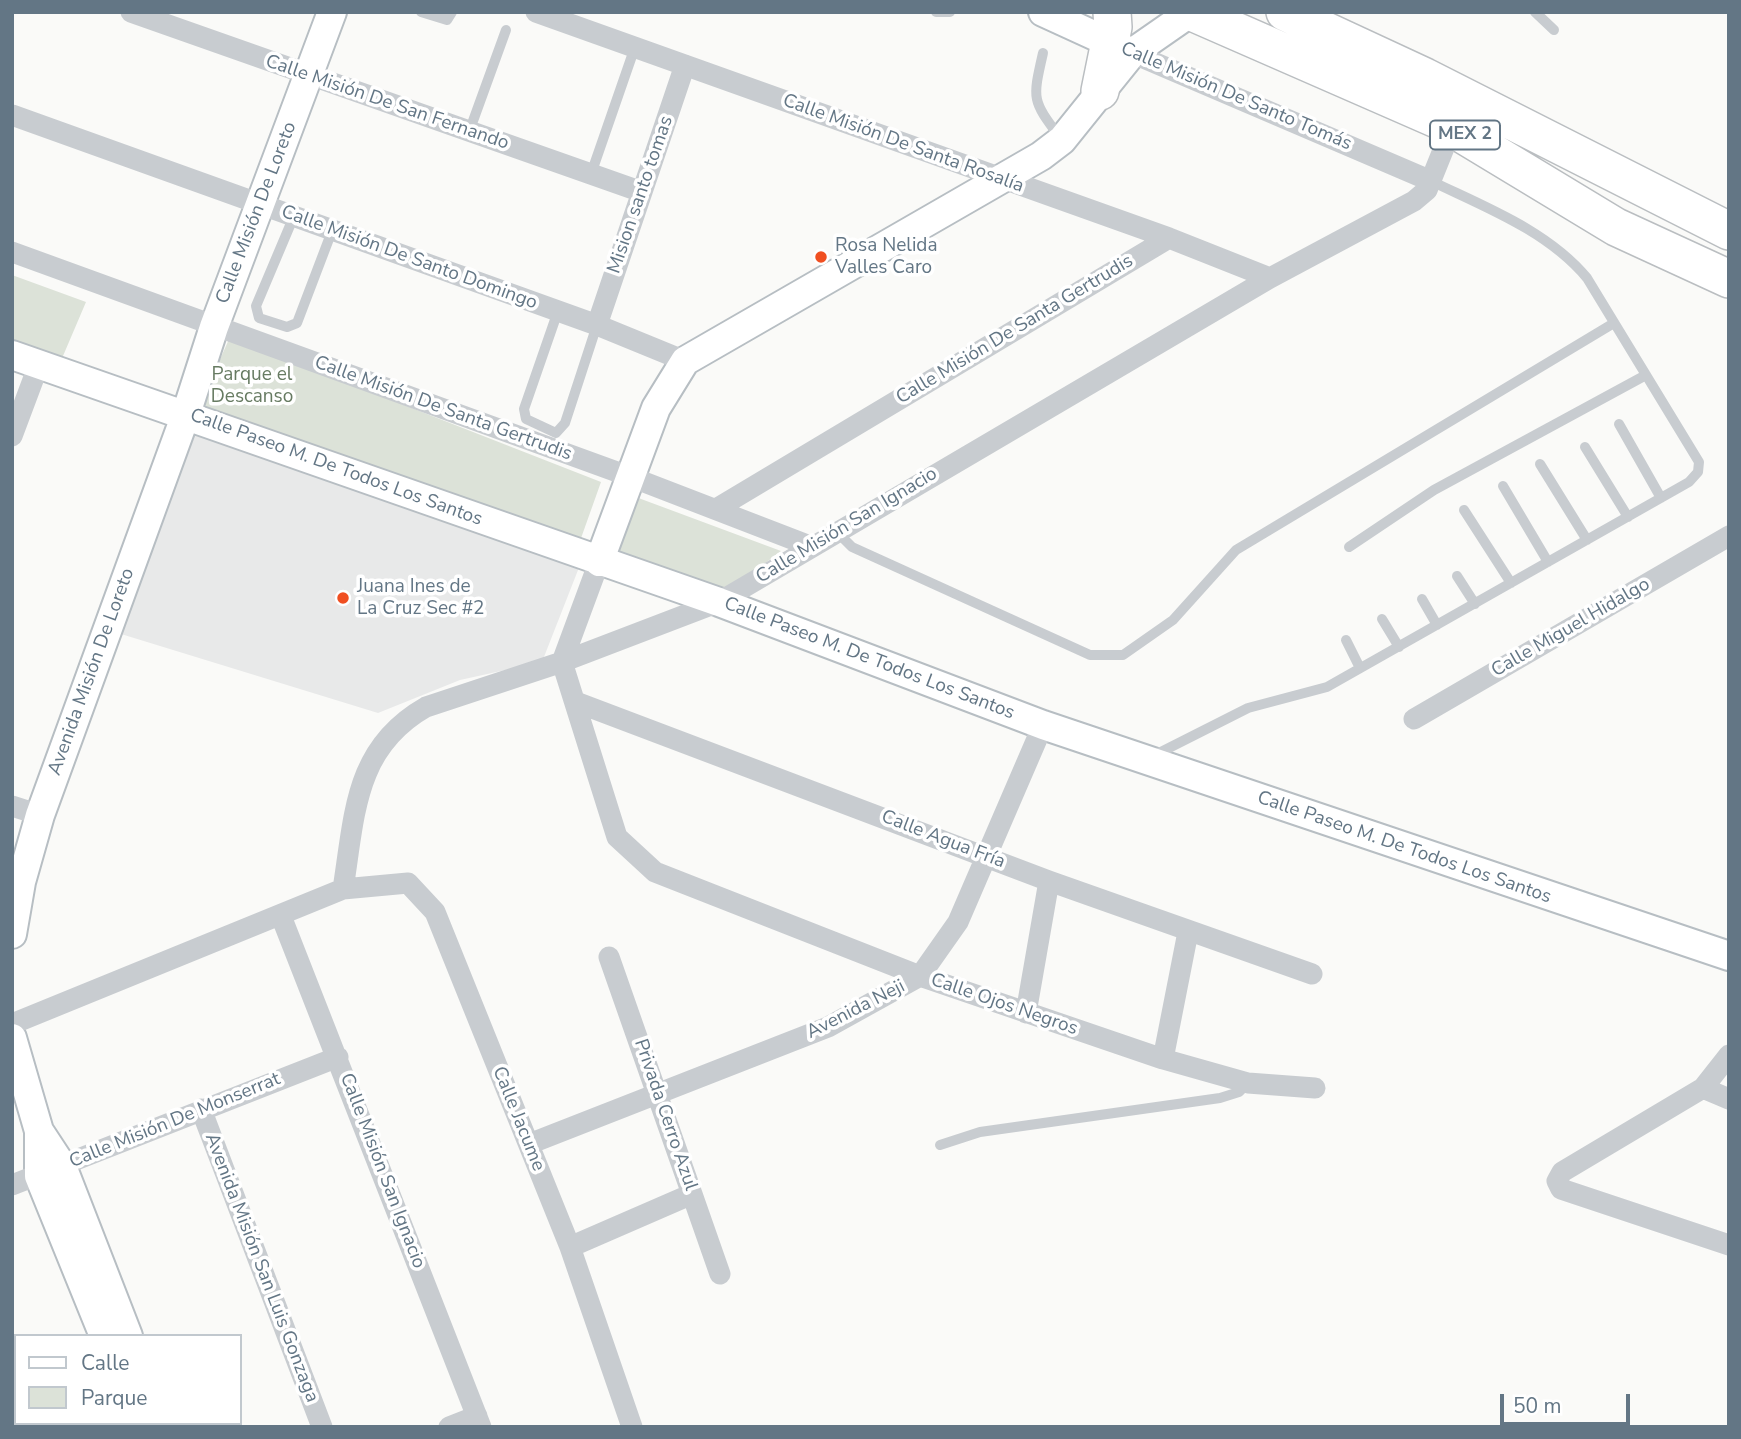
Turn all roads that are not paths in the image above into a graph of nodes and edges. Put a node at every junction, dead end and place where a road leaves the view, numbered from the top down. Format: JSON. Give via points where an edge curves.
{"nodes":[{"id":1,"x":131,"y":12,"type":"edge"},
{"id":2,"x":332,"y":12,"type":"edge"},
{"id":3,"x":421,"y":12,"type":"edge"},
{"id":4,"x":452,"y":12,"type":"edge"},
{"id":5,"x":536,"y":12,"type":"edge"},
{"id":6,"x":936,"y":12,"type":"edge"},
{"id":7,"x":950,"y":12,"type":"edge"},
{"id":8,"x":1043,"y":12,"type":"edge"},
{"id":9,"x":1191,"y":12,"type":"edge"},
{"id":10,"x":1285,"y":12,"type":"edge"},
{"id":11,"x":1326,"y":12,"type":"edge"},
{"id":12,"x":1535,"y":12,"type":"edge"},
{"id":13,"x":506,"y":30,"type":"dead end"},
{"id":14,"x":1554,"y":30,"type":"dead end"},
{"id":15,"x":1118,"y":36,"type":"edge"},
{"id":16,"x":1351,"y":41,"type":"junction"},
{"id":17,"x":635,"y":47,"type":"junction"},
{"id":18,"x":1043,"y":53,"type":"dead end"},
{"id":19,"x":685,"y":65,"type":"junction"},
{"id":20,"x":309,"y":76,"type":"junction"},
{"id":21,"x":1100,"y":91,"type":"joint"},
{"id":22,"x":12,"y":115,"type":"edge"},
{"id":23,"x":1452,"y":128,"type":"junction"},
{"id":24,"x":469,"y":132,"type":"junction"},
{"id":25,"x":1062,"y":140,"type":"junction"},
{"id":26,"x":591,"y":174,"type":"junction"},
{"id":27,"x":1002,"y":180,"type":"junction"},
{"id":28,"x":1431,"y":181,"type":"junction"},
{"id":29,"x":642,"y":192,"type":"junction"},
{"id":30,"x":260,"y":204,"type":"junction"},
{"id":31,"x":294,"y":216,"type":"junction"},
{"id":32,"x":332,"y":231,"type":"junction"},
{"id":33,"x":1729,"y":231,"type":"edge"},
{"id":34,"x":1169,"y":238,"type":"junction"},
{"id":35,"x":12,"y":252,"type":"edge"},
{"id":36,"x":1270,"y":278,"type":"junction"},
{"id":37,"x":1729,"y":279,"type":"edge"},
{"id":38,"x":558,"y":311,"type":"junction"},
{"id":39,"x":1614,"y":323,"type":"junction"},
{"id":40,"x":597,"y":325,"type":"junction"},
{"id":41,"x":214,"y":327,"type":"junction"},
{"id":42,"x":12,"y":355,"type":"edge"},
{"id":43,"x":685,"y":361,"type":"junction"},
{"id":44,"x":39,"y":364,"type":"junction"},
{"id":45,"x":1646,"y":375,"type":"junction"},
{"id":46,"x":186,"y":414,"type":"junction"},
{"id":47,"x":1619,"y":424,"type":"dead end"},
{"id":48,"x":12,"y":436,"type":"edge"},
{"id":49,"x":1586,"y":447,"type":"dead end"},
{"id":50,"x":1541,"y":464,"type":"dead end"},
{"id":51,"x":631,"y":477,"type":"junction"},
{"id":52,"x":1503,"y":486,"type":"dead end"},
{"id":53,"x":1661,"y":498,"type":"junction"},
{"id":54,"x":716,"y":509,"type":"junction"},
{"id":55,"x":1464,"y":510,"type":"dead end"},
{"id":56,"x":1628,"y":517,"type":"junction"},
{"id":57,"x":836,"y":531,"type":"junction"},
{"id":58,"x":1729,"y":536,"type":"edge"},
{"id":59,"x":1587,"y":540,"type":"junction"},
{"id":60,"x":810,"y":546,"type":"junction"},
{"id":61,"x":1349,"y":547,"type":"dead end"},
{"id":62,"x":599,"y":562,"type":"junction"},
{"id":63,"x":1548,"y":562,"type":"junction"},
{"id":64,"x":1457,"y":576,"type":"dead end"},
{"id":65,"x":1511,"y":583,"type":"junction"},
{"id":66,"x":1422,"y":599,"type":"dead end"},
{"id":67,"x":719,"y":602,"type":"junction"},
{"id":68,"x":1475,"y":604,"type":"junction"},
{"id":69,"x":1382,"y":620,"type":"dead end"},
{"id":70,"x":1437,"y":625,"type":"junction"},
{"id":71,"x":1346,"y":640,"type":"dead end"},
{"id":72,"x":1399,"y":647,"type":"junction"},
{"id":73,"x":562,"y":662,"type":"junction"},
{"id":74,"x":1360,"y":668,"type":"junction"},
{"id":75,"x":576,"y":702,"type":"junction"},
{"id":76,"x":1414,"y":719,"type":"dead end"},
{"id":77,"x":1043,"y":725,"type":"junction"},
{"id":78,"x":1145,"y":760,"type":"junction"},
{"id":79,"x":12,"y":806,"type":"edge"},
{"id":80,"x":40,"y":815,"type":"junction"},
{"id":81,"x":988,"y":857,"type":"junction"},
{"id":82,"x":1049,"y":881,"type":"junction"},
{"id":83,"x":343,"y":888,"type":"junction"},
{"id":84,"x":281,"y":916,"type":"junction"},
{"id":85,"x":1188,"y":932,"type":"junction"},
{"id":86,"x":12,"y":934,"type":"edge"},
{"id":87,"x":1729,"y":956,"type":"edge"},
{"id":88,"x":609,"y":957,"type":"dead end"},
{"id":89,"x":1312,"y":974,"type":"dead end"},
{"id":90,"x":920,"y":976,"type":"junction"},
{"id":91,"x":1026,"y":1013,"type":"junction"},
{"id":92,"x":12,"y":1024,"type":"edge"},
{"id":93,"x":12,"y":1038,"type":"edge"},
{"id":94,"x":1729,"y":1055,"type":"edge"},
{"id":95,"x":338,"y":1057,"type":"junction"},
{"id":96,"x":1163,"y":1059,"type":"junction"},
{"id":97,"x":1248,"y":1083,"type":"junction"},
{"id":98,"x":1315,"y":1088,"type":"dead end"},
{"id":99,"x":1703,"y":1088,"type":"junction"},
{"id":100,"x":657,"y":1094,"type":"junction"},
{"id":101,"x":1729,"y":1099,"type":"edge"},
{"id":102,"x":201,"y":1109,"type":"junction"},
{"id":103,"x":529,"y":1144,"type":"junction"},
{"id":104,"x":940,"y":1145,"type":"dead end"},
{"id":105,"x":50,"y":1171,"type":"junction"},
{"id":106,"x":12,"y":1185,"type":"edge"},
{"id":107,"x":692,"y":1194,"type":"junction"},
{"id":108,"x":1729,"y":1245,"type":"edge"},
{"id":109,"x":570,"y":1247,"type":"junction"},
{"id":110,"x":720,"y":1274,"type":"dead end"},
{"id":111,"x":103,"y":1334,"type":"edge"},
{"id":112,"x":127,"y":1334,"type":"edge"},
{"id":113,"x":479,"y":1421,"type":"edge"},
{"id":114,"x":322,"y":1427,"type":"edge"},
{"id":115,"x":449,"y":1427,"type":"edge"},
{"id":116,"x":632,"y":1427,"type":"edge"}],
"edges":[{"from":1,"to":20,"type":"street","name":"Calle Misión De San Fernando"},
{"from":2,"to":20,"type":"main road","name":"Calle Misión De Loreto"},
{"from":3,"to":4,"type":"lane","via":[[447,20]]},
{"from":5,"to":17,"type":"street","name":"Calle Misión De Santa Rosalía"},
{"from":6,"to":7,"type":"lane"},
{"from":8,"to":15,"type":"main road","name":"Calle Misión De Santo Tomás"},
{"from":9,"to":15,"type":"main road"},
{"from":9,"to":23,"type":"highway","number":"MEX 2"},
{"from":10,"to":16,"type":"highway","number":"MEX 2"},
{"from":11,"to":16,"type":"highway"},
{"from":12,"to":14,"type":"lane"},
{"from":13,"to":24,"type":"lane"},
{"from":15,"to":21,"type":"highway"},
{"from":15,"to":28,"type":"street","name":"Calle Misión De Santo Tomás"},
{"from":16,"to":33,"type":"highway","number":"MEX 2"},
{"from":17,"to":19,"type":"street","name":"Calle Misión De Santa Rosalía"},
{"from":17,"to":26,"type":"lane"},
{"from":18,"to":25,"type":"lane","via":[[1035,100]]},
{"from":19,"to":27,"type":"street","name":"Calle Misión De Santa Rosalía"},
{"from":19,"to":29,"type":"street","name":"Mision santo tomas"},
{"from":20,"to":24,"type":"street","name":"Calle Misión De San Fernando"},
{"from":20,"to":30,"type":"main road","name":"Calle Misión De Loreto"},
{"from":21,"to":25,"type":"main road"},
{"from":22,"to":30,"type":"street","name":"Calle Misión De Santo Domingo"},
{"from":23,"to":28,"type":"street","name":"Calle Misión San Ignacio"},
{"from":23,"to":37,"type":"highway","number":"MEX 2","via":[[1616,227]]},
{"from":24,"to":26,"type":"street","name":"Calle Misión De San Fernando"},
{"from":25,"to":27,"type":"main road"},
{"from":26,"to":29,"type":"street","name":"Calle Misión De San Fernando"},
{"from":27,"to":34,"type":"street","name":"Calle Misión De Santa Rosalía"},
{"from":27,"to":43,"type":"main road"},
{"from":28,"to":36,"type":"street","name":"Calle Misión San Ignacio","via":[[1414,201]]},
{"from":28,"to":39,"type":"lane","via":[[1554,246],[1587,278]]},
{"from":29,"to":40,"type":"street","name":"Mision santo tomas"},
{"from":30,"to":31,"type":"street","name":"Calle Misión De Santo Domingo"},
{"from":30,"to":41,"type":"main road","name":"Calle Misión De Loreto"},
{"from":31,"to":32,"type":"street","name":"Calle Misión De Santo Domingo"},
{"from":31,"to":32,"type":"lane","via":[[256,306],[259,318],[287,327],[297,323]]},
{"from":32,"to":38,"type":"street","name":"Calle Misión De Santo Domingo"},
{"from":34,"to":36,"type":"street","name":"Calle Misión De Santa Rosalía"},
{"from":34,"to":54,"type":"street","name":"Calle Misión De Santa Gertrudis"},
{"from":35,"to":41,"type":"street","name":"Calle Misión De Santa Gertrudis"},
{"from":36,"to":57,"type":"street","name":"Calle Misión San Ignacio"},
{"from":38,"to":40,"type":"street","name":"Calle Misión De Santo Domingo"},
{"from":38,"to":40,"type":"lane","via":[[524,409],[526,419],[556,433],[565,423]]},
{"from":39,"to":45,"type":"lane"},
{"from":39,"to":57,"type":"lane","via":[[1236,550],[1173,620],[1123,655],[1090,655],[852,547]]},
{"from":40,"to":43,"type":"street","name":"Calle Misión De Santo Domingo"},
{"from":41,"to":46,"type":"main road","name":"Calle Misión De Loreto"},
{"from":41,"to":51,"type":"street","name":"Calle Misión De Santa Gertrudis"},
{"from":42,"to":44,"type":"main road","name":"Calle Paseo M. De Todos Los Santos"},
{"from":43,"to":51,"type":"main road","via":[[656,408]]},
{"from":44,"to":46,"type":"main road","name":"Calle Paseo M. De Todos Los Santos"},
{"from":44,"to":48,"type":"street"},
{"from":45,"to":53,"type":"lane","via":[[1699,462],[1698,472],[1689,482]]},
{"from":45,"to":61,"type":"lane","via":[[1434,490]]},
{"from":46,"to":62,"type":"main road","name":"Calle Paseo M. De Todos Los Santos"},
{"from":46,"to":80,"type":"main road","name":"Avenida Misión De Loreto"},
{"from":47,"to":53,"type":"lane"},
{"from":49,"to":56,"type":"lane"},
{"from":50,"to":59,"type":"lane"},
{"from":51,"to":54,"type":"street","name":"Calle Misión De Santa Gertrudis"},
{"from":51,"to":62,"type":"main road"},
{"from":52,"to":63,"type":"lane"},
{"from":53,"to":56,"type":"lane"},
{"from":54,"to":60,"type":"street","name":"Calle Misión De Santa Gertrudis"},
{"from":55,"to":65,"type":"lane"},
{"from":56,"to":59,"type":"lane"},
{"from":57,"to":60,"type":"street","name":"Calle Misión San Ignacio"},
{"from":58,"to":76,"type":"street","name":"Calle Miguel Hidalgo"},
{"from":59,"to":63,"type":"lane"},
{"from":60,"to":67,"type":"street","name":"Calle Misión San Ignacio"},
{"from":62,"to":67,"type":"main road","name":"Calle Paseo M. De Todos Los Santos"},
{"from":62,"to":73,"type":"street"},
{"from":63,"to":65,"type":"lane"},
{"from":64,"to":68,"type":"lane"},
{"from":65,"to":68,"type":"lane"},
{"from":66,"to":70,"type":"lane"},
{"from":67,"to":73,"type":"street","name":"Calle Misión San Ignacio"},
{"from":67,"to":77,"type":"main road","name":"Calle Paseo M. De Todos Los Santos"},
{"from":68,"to":70,"type":"lane"},
{"from":69,"to":72,"type":"lane"},
{"from":70,"to":72,"type":"lane"},
{"from":71,"to":74,"type":"lane"},
{"from":72,"to":74,"type":"lane"},
{"from":73,"to":75,"type":"street"},
{"from":73,"to":83,"type":"street","name":"Calle Misión San Ignacio","via":[[426,707],[396,726],[374,755],[357,798]]},
{"from":74,"to":78,"type":"lane","via":[[1327,687],[1248,708]]},
{"from":75,"to":81,"type":"street","name":"Calle Agua Fría"},
{"from":75,"to":90,"type":"street","name":"Calle Ojos Negros","via":[[617,837],[655,872]]},
{"from":77,"to":78,"type":"main road","name":"Calle Paseo M. De Todos Los Santos"},
{"from":77,"to":81,"type":"street","name":"Avenida Neji"},
{"from":78,"to":87,"type":"main road","name":"Calle Paseo M. De Todos Los Santos"},
{"from":79,"to":80,"type":"street"},
{"from":80,"to":86,"type":"main road","name":"Avenida Misión De Loreto"},
{"from":81,"to":82,"type":"street","name":"Calle Agua Fría"},
{"from":81,"to":90,"type":"street","name":"Avenida Neji","via":[[958,922]]},
{"from":82,"to":85,"type":"street","name":"Calle Agua Fría"},
{"from":82,"to":91,"type":"street"},
{"from":83,"to":84,"type":"street"},
{"from":83,"to":103,"type":"street","name":"Calle Jacume","via":[[408,883],[435,912]]},
{"from":84,"to":92,"type":"street"},
{"from":84,"to":95,"type":"street","name":"Calle Misión San Ignacio"},
{"from":85,"to":89,"type":"street","name":"Calle Agua Fría"},
{"from":85,"to":96,"type":"street"},
{"from":88,"to":100,"type":"street","name":"Privada Cerro Azul"},
{"from":90,"to":91,"type":"street","name":"Calle Ojos Negros"},
{"from":90,"to":100,"type":"street","name":"Avenida Neji","via":[[828,1027]]},
{"from":91,"to":96,"type":"street","name":"Calle Ojos Negros"},
{"from":93,"to":105,"type":"main road"},
{"from":94,"to":99,"type":"street"},
{"from":95,"to":102,"type":"street","name":"Calle Misión De Monserrat"},
{"from":95,"to":113,"type":"street","name":"Calle Misión San Ignacio"},
{"from":96,"to":97,"type":"street","name":"Calle Ojos Negros"},
{"from":97,"to":98,"type":"street","name":"Calle Ojos Negros"},
{"from":97,"to":104,"type":"lane","via":[[1239,1092],[1220,1098],[980,1132]]},
{"from":99,"to":101,"type":"street"},
{"from":99,"to":108,"type":"street","via":[[1562,1172],[1557,1181],[1561,1189]]},
{"from":100,"to":103,"type":"street","name":"Avenida Neji"},
{"from":100,"to":107,"type":"street","name":"Privada Cerro Azul"},
{"from":102,"to":105,"type":"street","name":"Calle Misión De Monserrat"},
{"from":102,"to":114,"type":"street","name":"Avenida Misión San Luis Gonzaga"},
{"from":103,"to":109,"type":"street","name":"Calle Jacume"},
{"from":105,"to":106,"type":"street","name":"Calle Misión De Monserrat"},
{"from":105,"to":111,"type":"main road"},
{"from":105,"to":112,"type":"main road"},
{"from":107,"to":109,"type":"street"},
{"from":107,"to":110,"type":"street","name":"Privada Cerro Azul"},
{"from":109,"to":116,"type":"street","name":"Calle Jacume"},
{"from":113,"to":115,"type":"street"}]}
